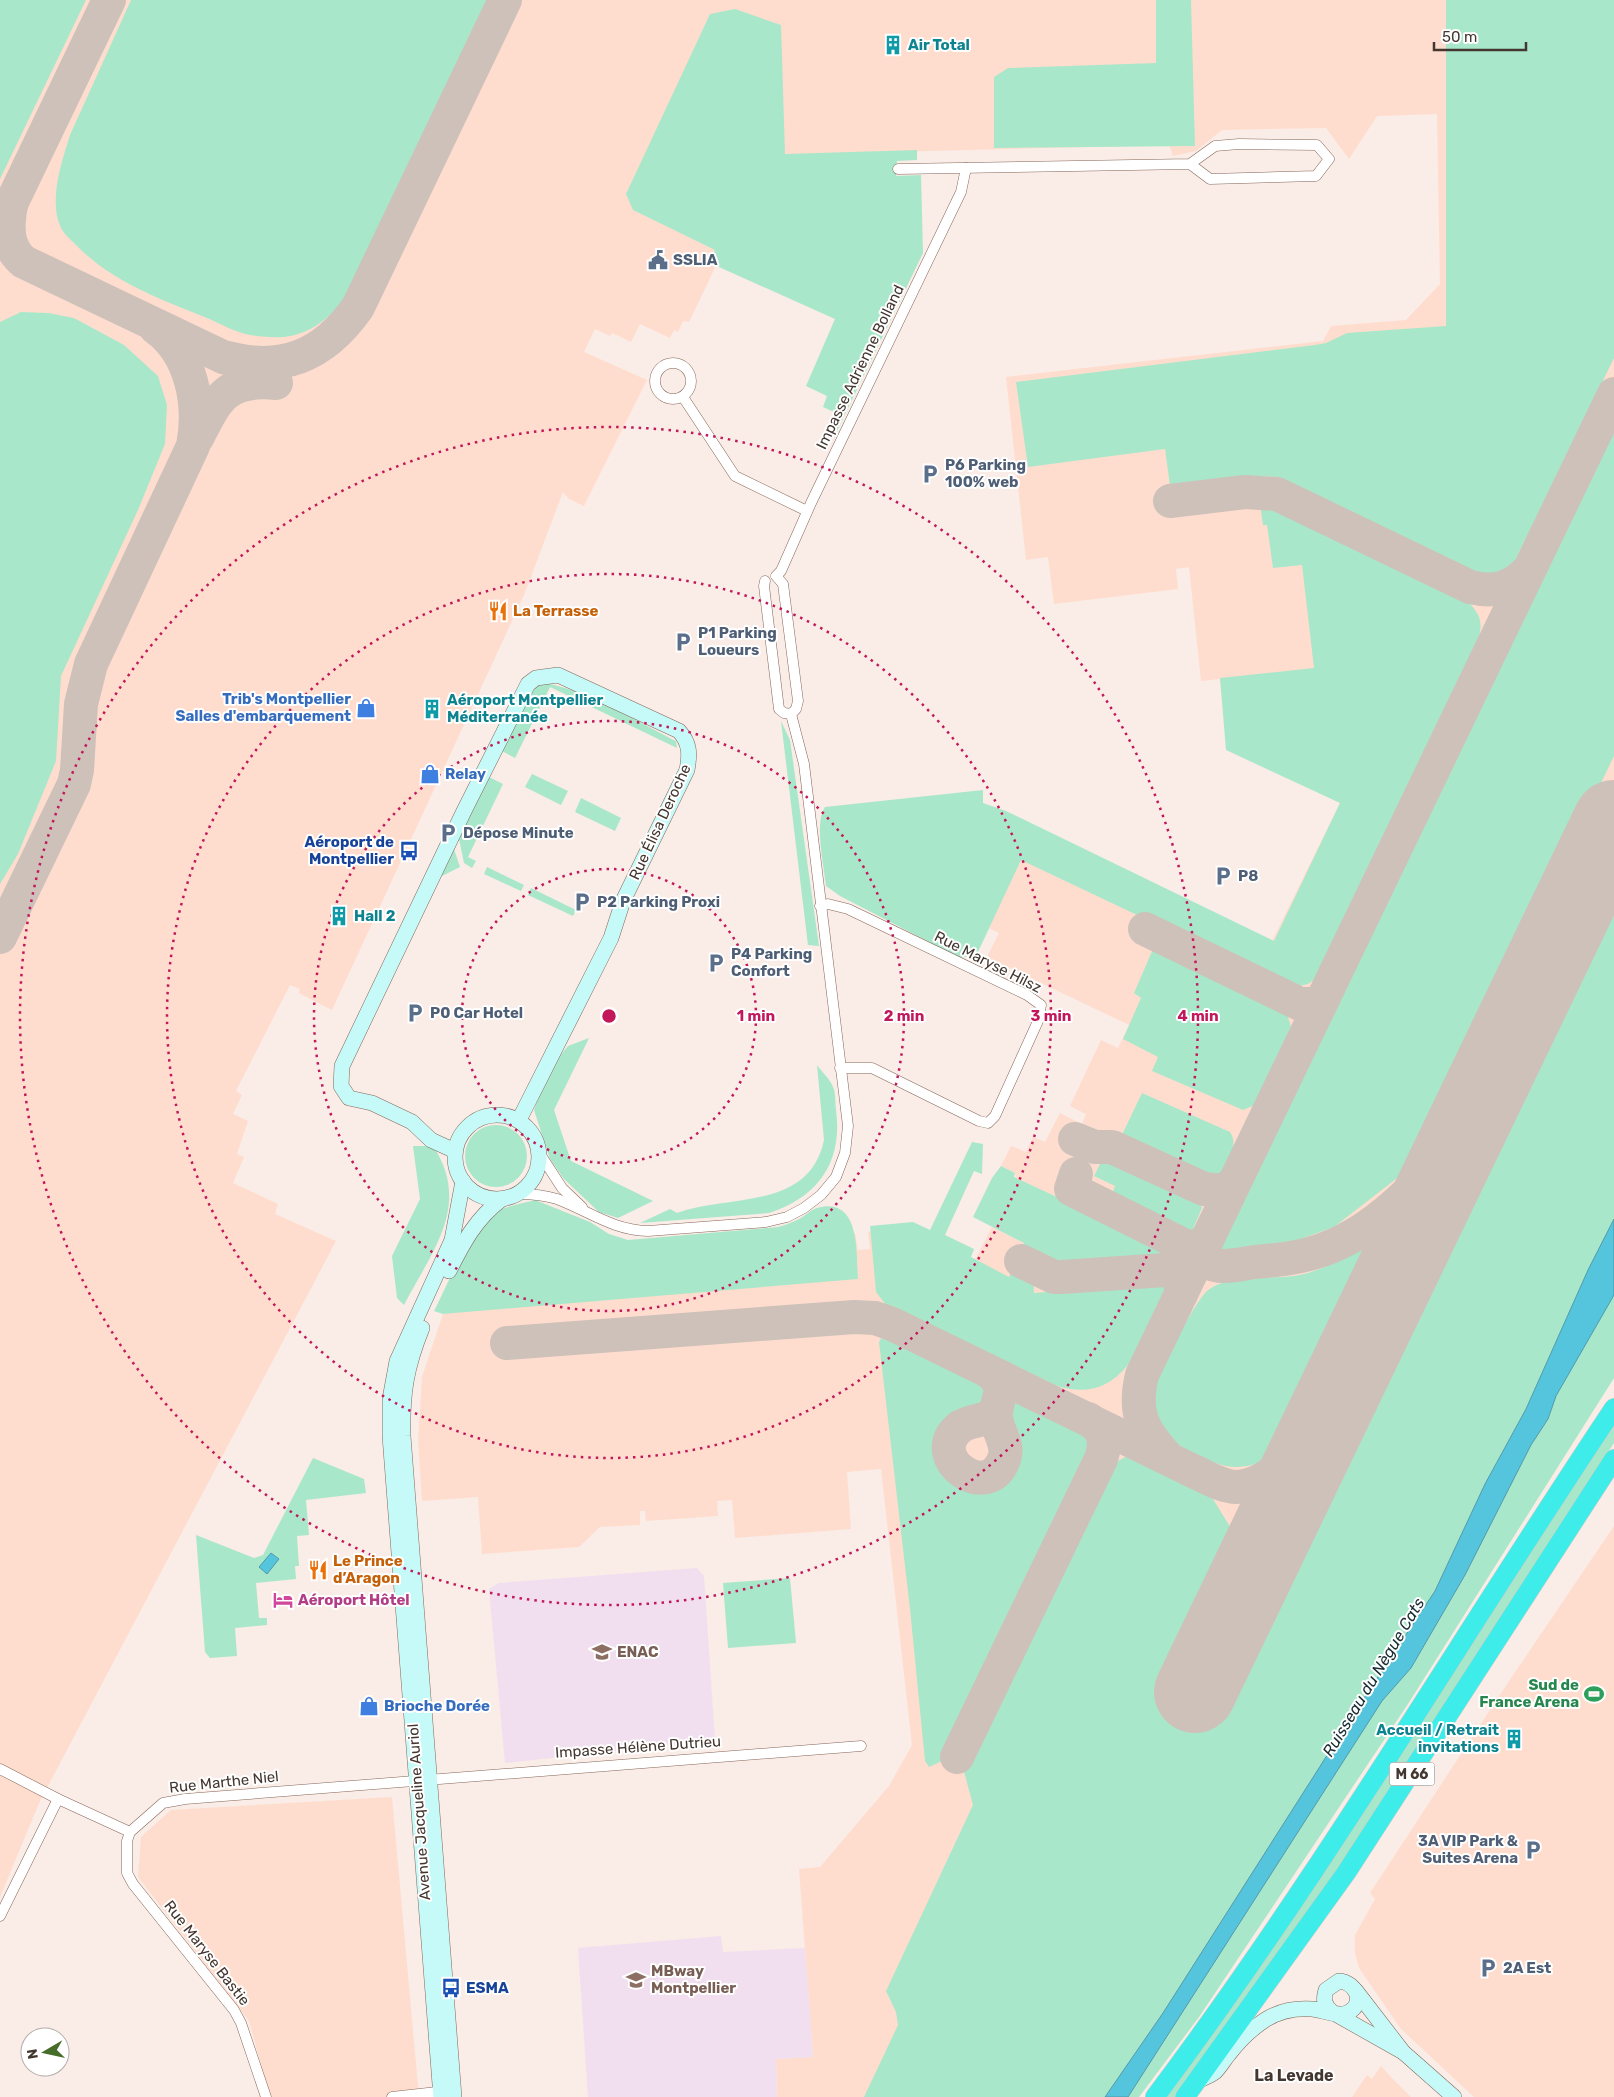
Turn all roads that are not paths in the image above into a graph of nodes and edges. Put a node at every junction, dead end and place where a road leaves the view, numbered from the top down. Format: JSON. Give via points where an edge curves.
{"nodes":[{"id":1,"x":1190,"y":164,"type":"junction"},
{"id":2,"x":966,"y":168,"type":"junction"},
{"id":3,"x":898,"y":169,"type":"dead end"},
{"id":4,"x":683,"y":397,"type":"dead end"},
{"id":5,"x":807,"y":511,"type":"junction"},
{"id":6,"x":765,"y":581,"type":"dead end"},
{"id":7,"x":791,"y":714,"type":"junction"},
{"id":8,"x":820,"y":906,"type":"junction"},
{"id":9,"x":840,"y":1068,"type":"junction"},
{"id":10,"x":519,"y":1120,"type":"junction"},
{"id":11,"x":455,"y":1151,"type":"junction"},
{"id":12,"x":540,"y":1154,"type":"junction"},
{"id":13,"x":462,"y":1181,"type":"junction"},
{"id":14,"x":518,"y":1194,"type":"junction"},
{"id":15,"x":502,"y":1199,"type":"junction"},
{"id":16,"x":589,"y":1212,"type":"junction"},
{"id":17,"x":1614,"y":1408,"type":"edge"},
{"id":18,"x":1614,"y":1459,"type":"edge"},
{"id":19,"x":861,"y":1746,"type":"dead end"},
{"id":20,"x":0,"y":1769,"type":"edge"},
{"id":21,"x":423,"y":1780,"type":"junction"},
{"id":22,"x":58,"y":1799,"type":"junction"},
{"id":23,"x":130,"y":1832,"type":"junction"},
{"id":24,"x":0,"y":1916,"type":"edge"},
{"id":25,"x":1356,"y":1991,"type":"junction"},
{"id":26,"x":1332,"y":2012,"type":"junction"},
{"id":27,"x":1402,"y":2052,"type":"junction"},
{"id":28,"x":1198,"y":2081,"type":"junction"},
{"id":29,"x":447,"y":2094,"type":"edge"},
{"id":30,"x":266,"y":2097,"type":"edge"},
{"id":31,"x":392,"y":2097,"type":"edge"},
{"id":32,"x":1155,"y":2097,"type":"edge"},
{"id":33,"x":1186,"y":2097,"type":"edge"},
{"id":34,"x":1454,"y":2097,"type":"edge"}],
"edges":[{"from":1,"to":1,"type":"street","via":[[1210,179],[1231,180],[1316,176],[1329,159],[1317,145],[1238,144],[1216,146]]},
{"from":1,"to":2,"type":"street"},
{"from":2,"to":3,"type":"street"},
{"from":2,"to":5,"type":"street","name":"Impasse Adrienne Bolland","via":[[961,192],[939,240]]},
{"from":4,"to":5,"type":"street","via":[[735,476]]},
{"from":5,"to":7,"type":"street","name":"Impasse Adrienne Bolland","via":[[776,576],[783,584],[798,701]]},
{"from":6,"to":7,"type":"street","via":[[779,709]]},
{"from":7,"to":8,"type":"street","via":[[804,764]]},
{"from":8,"to":9,"type":"street"},
{"from":8,"to":9,"type":"street","name":"Rue Maryse Hilsz","via":[[828,904],[848,909],[1027,995],[1041,1005],[1038,1021],[995,1116],[988,1123],[872,1068]]},
{"from":9,"to":16,"type":"street","via":[[848,1126],[846,1153],[836,1176],[821,1195],[804,1208],[766,1222],[648,1231],[630,1231],[613,1226]]},
{"from":10,"to":11,"type":"main road","via":[[492,1114],[479,1118],[459,1138]]},
{"from":10,"to":11,"type":"main road","name":"Rue Élisa Deroche","via":[[611,938],[623,901],[687,770],[689,758],[689,746],[679,731],[558,675],[536,678],[528,684],[342,1066],[341,1086],[349,1098],[372,1103],[412,1122],[431,1140]]},
{"from":10,"to":12,"type":"main road","via":[[530,1129]]},
{"from":11,"to":13,"type":"main road","via":[[456,1167]]},
{"from":12,"to":14,"type":"main road","via":[[534,1177]]},
{"from":12,"to":16,"type":"street","via":[[562,1188]]},
{"from":13,"to":15,"type":"main road","via":[[480,1195]]},
{"from":13,"to":21,"type":"main road","name":"Avenue Jacqueline Auriol","via":[[452,1240],[397,1361],[390,1399],[390,1436]]},
{"from":14,"to":15,"type":"main road"},
{"from":14,"to":16,"type":"street","via":[[537,1194]]},
{"from":15,"to":21,"type":"main road","name":"Avenue Jacqueline Auriol","via":[[473,1226],[452,1263],[408,1362],[402,1400]]},
{"from":17,"to":32,"type":"highway","number":"M 66","via":[[1318,1867]]},
{"from":18,"to":28,"type":"highway","number":"M 66","via":[[1385,1816]]},
{"from":19,"to":21,"type":"street","name":"Impasse Hélène Dutrieu"},
{"from":20,"to":22,"type":"street"},
{"from":21,"to":23,"type":"street","name":"Rue Marthe Niel","via":[[172,1800],[158,1806]]},
{"from":21,"to":29,"type":"main road","name":"Avenue Jacqueline Auriol"},
{"from":22,"to":23,"type":"street"},
{"from":22,"to":24,"type":"street"},
{"from":23,"to":30,"type":"street","name":"Rue Maryse Bastie","via":[[127,1852],[129,1877],[234,2010]]},
{"from":25,"to":26,"type":"main road","via":[[1357,2002],[1352,2011],[1342,2015]]},
{"from":25,"to":26,"type":"main road","via":[[1344,1981],[1329,1986],[1324,2000]]},
{"from":25,"to":27,"type":"main road"},
{"from":26,"to":27,"type":"main road"},
{"from":26,"to":28,"type":"main road","number":"M 66","via":[[1296,2010],[1273,2015],[1246,2035],[1215,2072]]},
{"from":27,"to":34,"type":"main road"},
{"from":28,"to":33,"type":"highway","number":"M 66"},
{"from":29,"to":31,"type":"street"}]}
